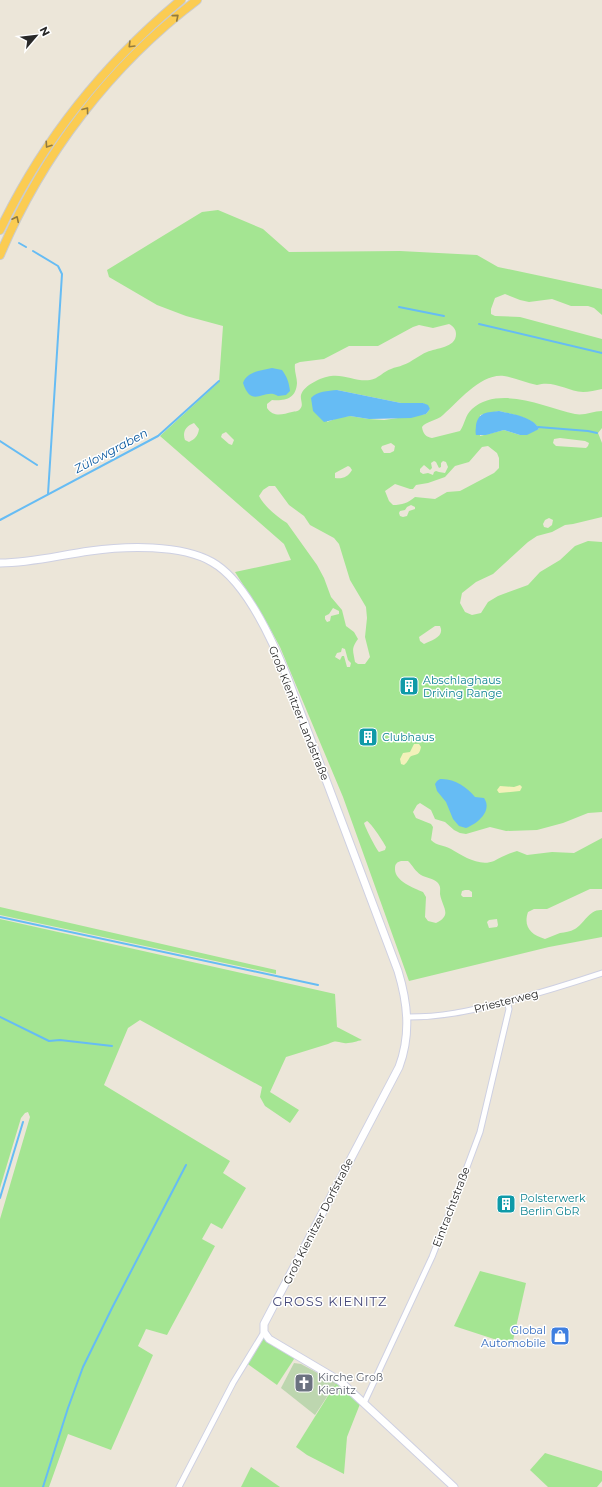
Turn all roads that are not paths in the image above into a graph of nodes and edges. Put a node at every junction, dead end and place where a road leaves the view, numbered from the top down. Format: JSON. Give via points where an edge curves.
{"nodes":[{"id":1,"x":181,"y":0,"type":"edge"},
{"id":2,"x":197,"y":0,"type":"edge"},
{"id":3,"x":0,"y":230,"type":"edge"},
{"id":4,"x":0,"y":255,"type":"edge"},
{"id":5,"x":0,"y":563,"type":"edge"},
{"id":6,"x":602,"y":973,"type":"edge"},
{"id":7,"x":404,"y":990,"type":"joint"},
{"id":8,"x":507,"y":1001,"type":"junction"},
{"id":9,"x":408,"y":1017,"type":"junction"},
{"id":10,"x":264,"y":1332,"type":"junction"},
{"id":11,"x":364,"y":1403,"type":"junction"},
{"id":12,"x":179,"y":1487,"type":"edge"},
{"id":13,"x":454,"y":1487,"type":"edge"}],
"edges":[{"from":1,"to":3,"type":"highway","one_way":true,"via":[[130,45],[82,98],[34,166]]},
{"from":4,"to":2,"type":"highway","one_way":true,"via":[[31,192],[90,104],[134,55]]},
{"from":5,"to":7,"type":"main road","name":"Groß Kienitzer Landstraße","via":[[40,560],[105,549],[147,548],[182,551],[213,562],[240,586],[283,666]]},
{"from":6,"to":8,"type":"street","name":"Priesterweg"},
{"from":7,"to":9,"type":"main road","name":"Groß Kienitzer Dorfstraße"},
{"from":8,"to":9,"type":"street","name":"Priesterweg","via":[[440,1016]]},
{"from":8,"to":11,"type":"street","name":"Eintrachtstraße","via":[[509,1009],[476,1144],[432,1256]]},
{"from":9,"to":10,"type":"main road","name":"Groß Kienitzer Dorfstraße","via":[[399,1067],[264,1324]]},
{"from":10,"to":11,"type":"main road","via":[[269,1339],[340,1381]]},
{"from":10,"to":12,"type":"street","name":"Groß Kienitzer Dorfstraße","via":[[233,1383]]},
{"from":11,"to":13,"type":"main road"}]}
